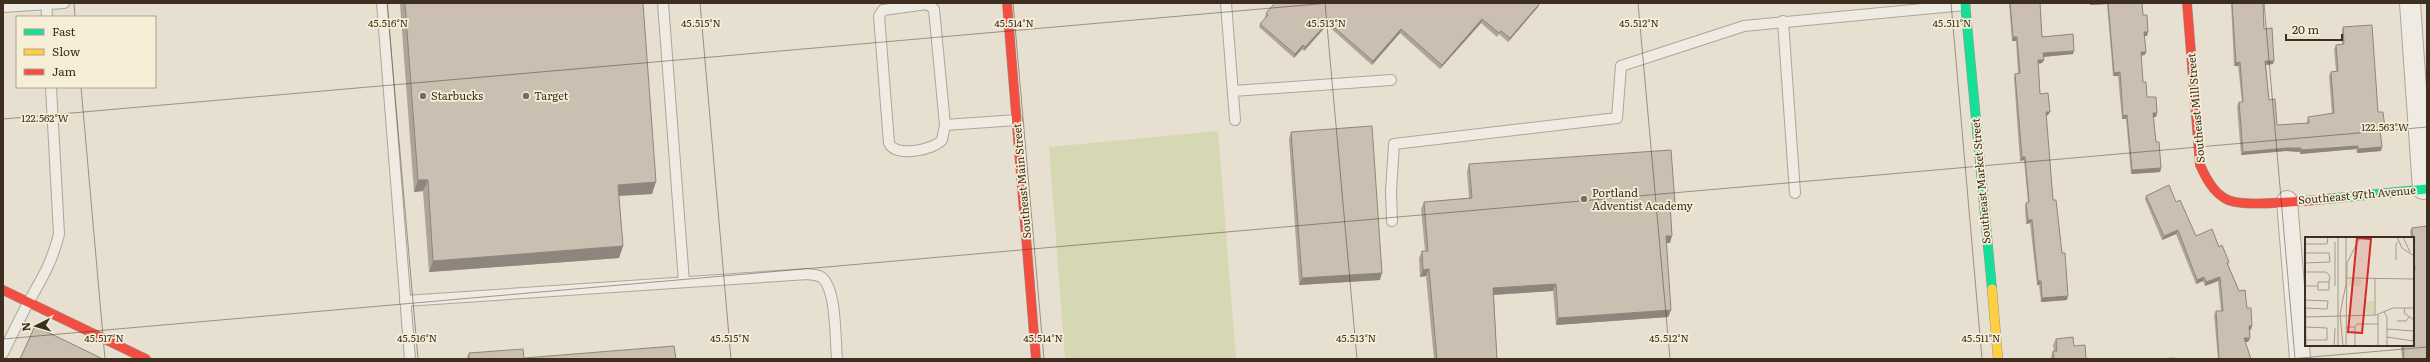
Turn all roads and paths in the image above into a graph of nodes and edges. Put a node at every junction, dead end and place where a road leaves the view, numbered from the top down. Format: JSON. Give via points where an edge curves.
{"nodes":[{"id":1,"x":64,"y":3,"type":"edge"},
{"id":2,"x":382,"y":3,"type":"edge"},
{"id":3,"x":663,"y":3,"type":"edge"},
{"id":4,"x":1007,"y":3,"type":"edge"},
{"id":5,"x":1226,"y":3,"type":"edge"},
{"id":6,"x":2187,"y":3,"type":"edge"},
{"id":7,"x":2410,"y":3,"type":"edge"},
{"id":8,"x":46,"y":4,"type":"edge"},
{"id":9,"x":1965,"y":4,"type":"edge"},
{"id":10,"x":3,"y":7,"type":"edge"},
{"id":11,"x":47,"y":16,"type":"edge"},
{"id":12,"x":1783,"y":21,"type":"junction"},
{"id":13,"x":1391,"y":80,"type":"dead end"},
{"id":14,"x":52,"y":88,"type":"edge"},
{"id":15,"x":1233,"y":92,"type":"junction"},
{"id":16,"x":1016,"y":120,"type":"junction"},
{"id":17,"x":1235,"y":120,"type":"dead end"},
{"id":18,"x":945,"y":125,"type":"junction"},
{"id":19,"x":2425,"y":189,"type":"edge"},
{"id":20,"x":1795,"y":193,"type":"dead end"},
{"id":21,"x":2288,"y":201,"type":"junction"},
{"id":22,"x":1392,"y":221,"type":"dead end"},
{"id":23,"x":684,"y":282,"type":"junction"},
{"id":24,"x":3,"y":290,"type":"edge"},
{"id":25,"x":405,"y":301,"type":"junction"},
{"id":26,"x":28,"y":302,"type":"junction"},
{"id":27,"x":3,"y":353,"type":"edge"},
{"id":28,"x":146,"y":359,"type":"edge"},
{"id":29,"x":410,"y":359,"type":"edge"},
{"id":30,"x":837,"y":359,"type":"edge"},
{"id":31,"x":1036,"y":359,"type":"edge"},
{"id":32,"x":1998,"y":359,"type":"edge"},
{"id":33,"x":2300,"y":359,"type":"edge"}],
"edges":[{"from":1,"to":8,"type":"lane"},
{"from":2,"to":25,"type":"lane"},
{"from":3,"to":23,"type":"lane"},
{"from":4,"to":16,"type":"street","name":"Southeast Main Street"},
{"from":5,"to":15,"type":"lane"},
{"from":6,"to":21,"type":"street","name":"Southeast Mill Street","via":[[2200,165],[2208,182],[2229,201]]},
{"from":7,"to":19,"type":"street"},
{"from":8,"to":10,"type":"lane"},
{"from":8,"to":11,"type":"lane"},
{"from":9,"to":12,"type":"lane"},
{"from":9,"to":32,"type":"street","name":"Southeast Market Street"},
{"from":12,"to":20,"type":"lane"},
{"from":12,"to":22,"type":"lane","via":[[1744,26],[1621,66],[1617,118],[1394,144]]},
{"from":13,"to":15,"type":"lane"},
{"from":14,"to":26,"type":"lane","via":[[59,234],[54,254]]},
{"from":15,"to":17,"type":"lane"},
{"from":16,"to":18,"type":"lane"},
{"from":16,"to":31,"type":"street","name":"Southeast Main Street"},
{"from":18,"to":18,"type":"lane","via":[[942,140],[932,147],[898,151],[890,146],[878,16],[883,10],[927,4],[934,8]]},
{"from":19,"to":21,"type":"street","name":"Southeast 97th Avenue"},
{"from":21,"to":33,"type":"street"},
{"from":23,"to":25,"type":"lane"},
{"from":23,"to":30,"type":"lane","via":[[808,274],[820,276],[827,284],[832,298]]},
{"from":24,"to":26,"type":"street"},
{"from":25,"to":29,"type":"lane"},
{"from":26,"to":27,"type":"lane"},
{"from":26,"to":28,"type":"street"}]}
